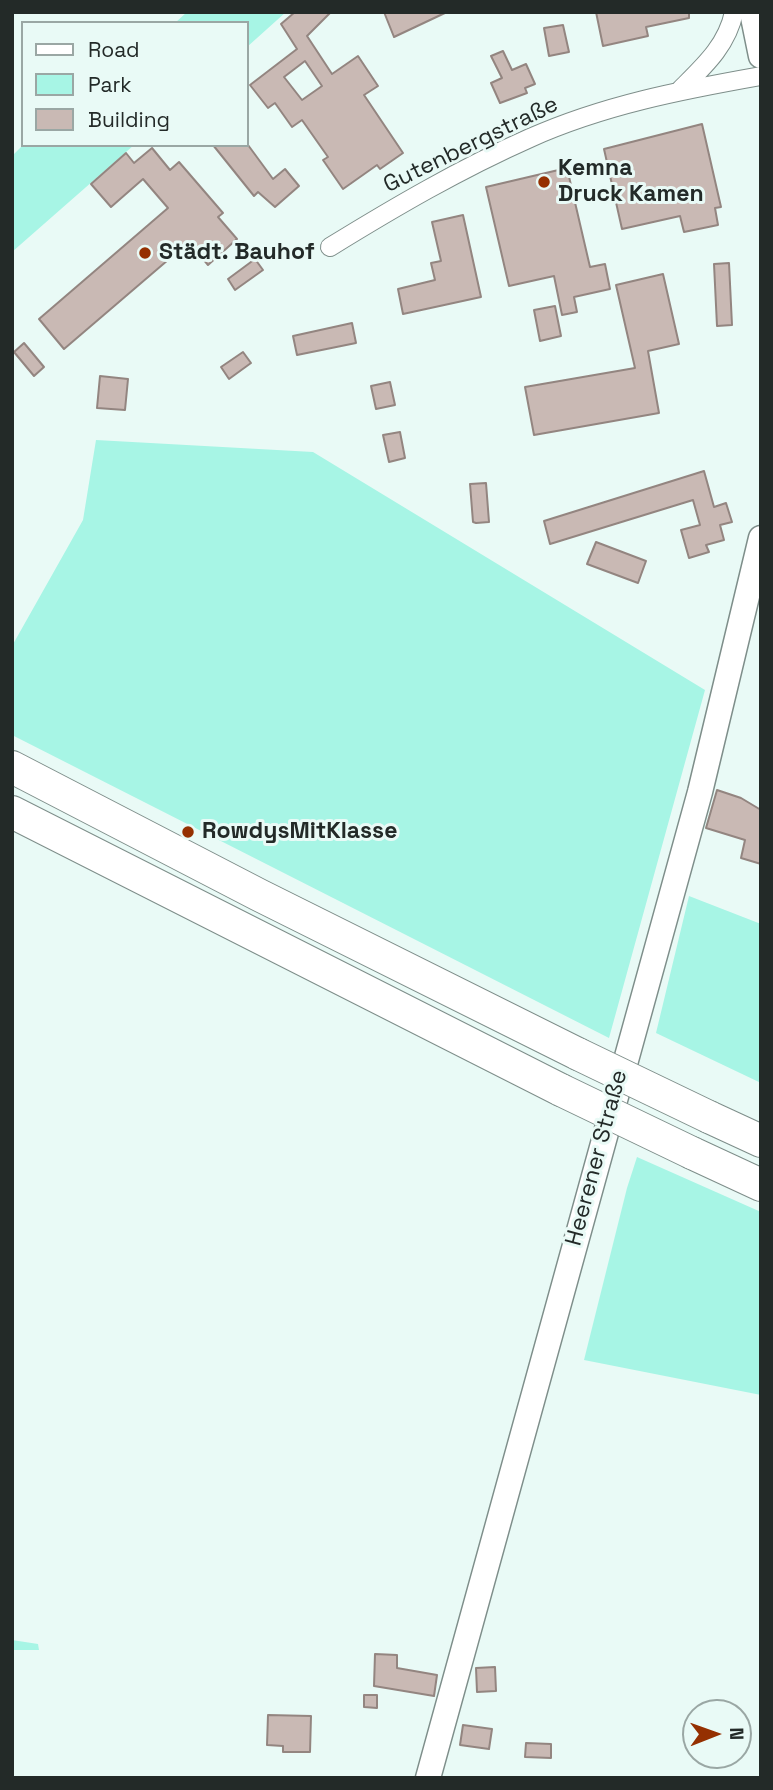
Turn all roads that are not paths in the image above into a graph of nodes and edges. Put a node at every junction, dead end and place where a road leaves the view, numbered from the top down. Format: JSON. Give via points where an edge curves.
{"nodes":[{"id":1,"x":734,"y":12,"type":"edge"},
{"id":2,"x":752,"y":12,"type":"edge"},
{"id":3,"x":761,"y":56,"type":"edge"},
{"id":4,"x":761,"y":76,"type":"edge"},
{"id":5,"x":680,"y":90,"type":"junction"},
{"id":6,"x":330,"y":247,"type":"dead end"},
{"id":7,"x":761,"y":538,"type":"edge"},
{"id":8,"x":12,"y":767,"type":"edge"},
{"id":9,"x":12,"y":812,"type":"edge"},
{"id":10,"x":761,"y":1141,"type":"edge"},
{"id":11,"x":761,"y":1185,"type":"edge"},
{"id":12,"x":428,"y":1778,"type":"edge"}],
"edges":[{"from":1,"to":5,"type":"street","name":"Gutenbergstraße","via":[[713,57]]},
{"from":2,"to":3,"type":"main road"},
{"from":4,"to":5,"type":"street","name":"Gutenbergstraße"},
{"from":5,"to":6,"type":"street","name":"Gutenbergstraße","via":[[531,137],[429,187]]},
{"from":7,"to":12,"type":"main road","name":"Heerener Straße","via":[[700,792]]},
{"from":8,"to":10,"type":"highway","bridge":true,"via":[[258,895]]},
{"from":9,"to":11,"type":"highway","bridge":true,"via":[[561,1090]]}]}
